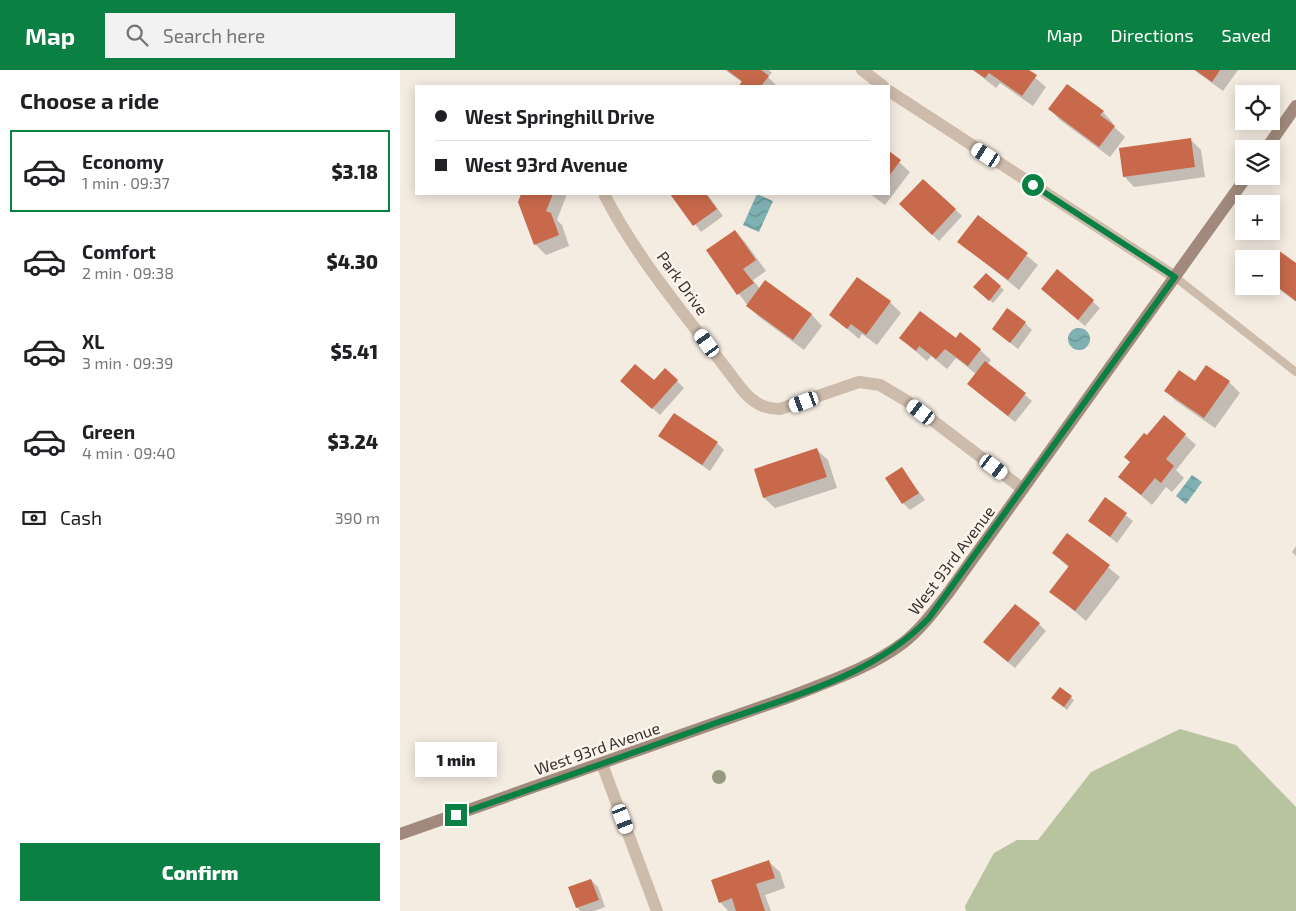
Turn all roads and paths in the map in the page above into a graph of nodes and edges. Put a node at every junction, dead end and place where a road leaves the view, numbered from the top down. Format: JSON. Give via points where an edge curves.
{"nodes":[{"id":1,"x":862,"y":70,"type":"edge"},
{"id":2,"x":882,"y":85,"type":"edge"},
{"id":3,"x":890,"y":91,"type":"edge"},
{"id":4,"x":1296,"y":106,"type":"edge"},
{"id":5,"x":1272,"y":140,"type":"edge"},
{"id":6,"x":1240,"y":185,"type":"edge"},
{"id":7,"x":605,"y":196,"type":"dead end"},
{"id":8,"x":1175,"y":277,"type":"junction"},
{"id":9,"x":1296,"y":372,"type":"edge"},
{"id":10,"x":1024,"y":489,"type":"junction"},
{"id":11,"x":602,"y":764,"type":"junction"},
{"id":12,"x":400,"y":834,"type":"edge"},
{"id":13,"x":657,"y":911,"type":"edge"}],
"edges":[{"from":1,"to":2,"type":"street"},
{"from":3,"to":8,"type":"street"},
{"from":4,"to":5,"type":"street"},
{"from":6,"to":8,"type":"street","name":"West 93rd Avenue"},
{"from":7,"to":10,"type":"street","name":"Park Drive","via":[[618,222],[754,402],[772,409],[780,408],[859,382],[880,385],[907,401]]},
{"from":8,"to":9,"type":"lane"},
{"from":8,"to":10,"type":"street","name":"West 93rd Avenue"},
{"from":10,"to":11,"type":"street","name":"West 93rd Avenue","via":[[929,618],[904,643],[849,673],[792,696]]},
{"from":11,"to":12,"type":"street","name":"West 93rd Avenue"},
{"from":11,"to":13,"type":"street"}]}
